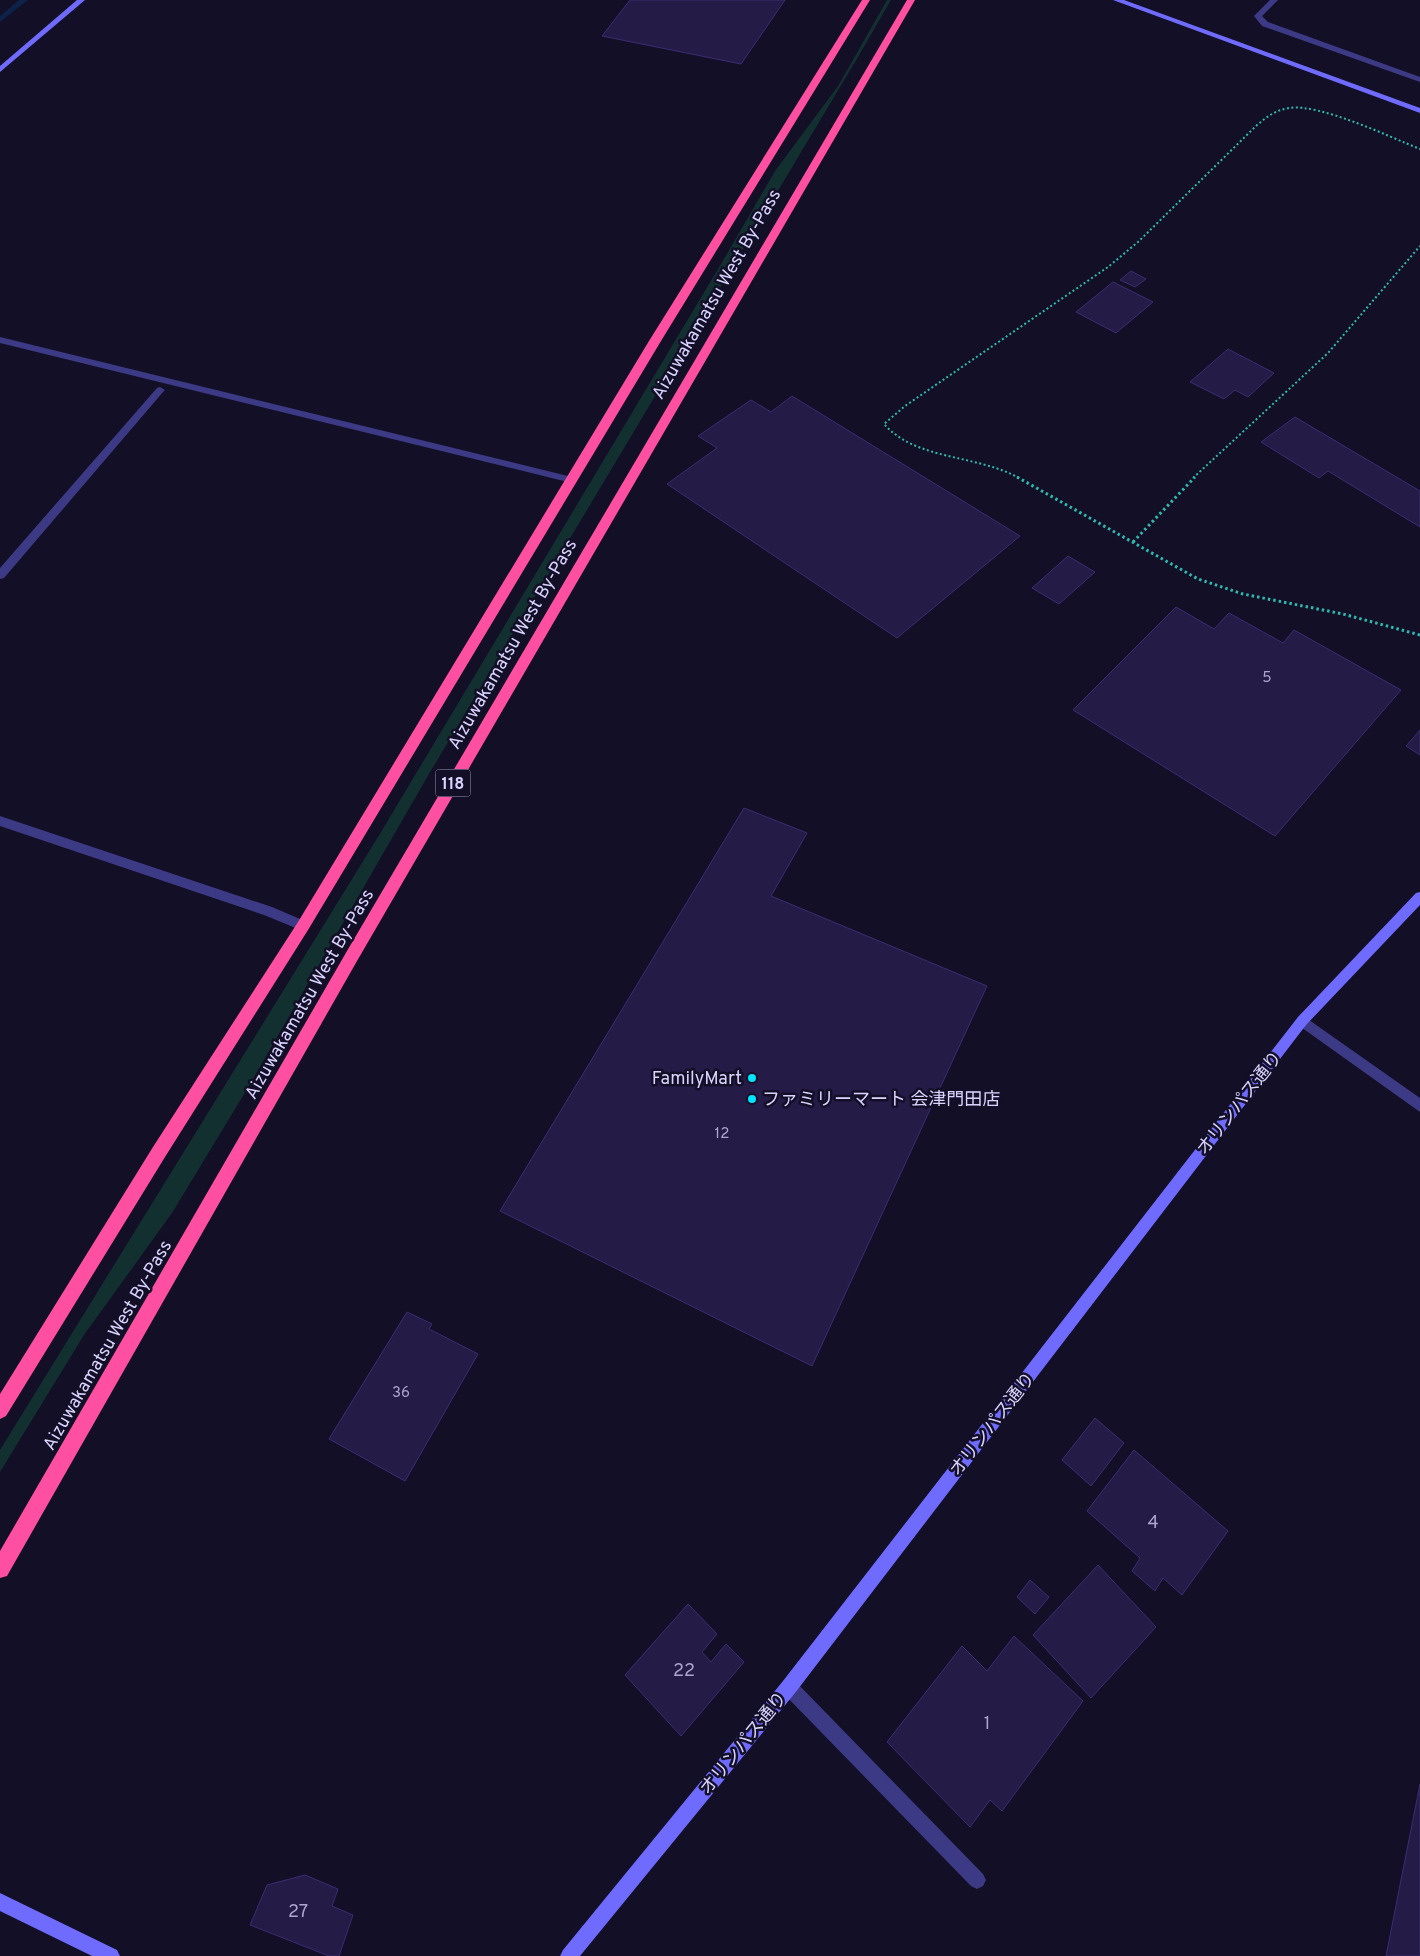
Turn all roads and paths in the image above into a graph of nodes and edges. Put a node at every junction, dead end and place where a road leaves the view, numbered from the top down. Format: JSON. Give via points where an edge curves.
{"nodes":[{"id":1,"x":81,"y":0,"type":"edge"},
{"id":2,"x":866,"y":0,"type":"edge"},
{"id":3,"x":911,"y":0,"type":"edge"},
{"id":4,"x":1117,"y":0,"type":"edge"},
{"id":5,"x":1274,"y":0,"type":"edge"},
{"id":6,"x":0,"y":70,"type":"edge"},
{"id":7,"x":1420,"y":80,"type":"edge"},
{"id":8,"x":1420,"y":111,"type":"edge"},
{"id":9,"x":1420,"y":149,"type":"edge"},
{"id":10,"x":1420,"y":246,"type":"edge"},
{"id":11,"x":0,"y":340,"type":"edge"},
{"id":12,"x":160,"y":390,"type":"dead end"},
{"id":13,"x":572,"y":480,"type":"junction"},
{"id":14,"x":1133,"y":542,"type":"junction"},
{"id":15,"x":0,"y":575,"type":"edge"},
{"id":16,"x":1420,"y":635,"type":"edge"},
{"id":17,"x":0,"y":821,"type":"edge"},
{"id":18,"x":1420,"y":897,"type":"edge"},
{"id":19,"x":304,"y":926,"type":"junction"},
{"id":20,"x":1302,"y":1021,"type":"junction"},
{"id":21,"x":1420,"y":1106,"type":"edge"},
{"id":22,"x":0,"y":1410,"type":"edge"},
{"id":23,"x":0,"y":1569,"type":"edge"},
{"id":24,"x":789,"y":1687,"type":"junction"},
{"id":25,"x":978,"y":1880,"type":"dead end"},
{"id":26,"x":0,"y":1902,"type":"edge"},
{"id":27,"x":111,"y":1956,"type":"edge"},
{"id":28,"x":569,"y":1956,"type":"edge"}],
"edges":[{"from":1,"to":6,"type":"street"},
{"from":2,"to":13,"type":"highway","name":"Aizuwakamatsu West By-Pass"},
{"from":3,"to":23,"type":"highway","name":"Aizuwakamatsu West By-Pass","number":"118","via":[[362,939]]},
{"from":4,"to":8,"type":"street"},
{"from":5,"to":7,"type":"street","via":[[1258,16],[1265,24]]},
{"from":9,"to":14,"type":"path","via":[[1316,110],[1302,107],[1277,110],[1256,126],[1138,242],[1108,267],[905,406],[884,424],[888,431],[922,447],[996,466]]},
{"from":10,"to":14,"type":"path","via":[[1328,353],[1198,474]]},
{"from":11,"to":13,"type":"street"},
{"from":12,"to":15,"type":"street"},
{"from":13,"to":19,"type":"highway","name":"Aizuwakamatsu West By-Pass"},
{"from":14,"to":16,"type":"path","via":[[1198,579],[1243,594],[1343,614]]},
{"from":17,"to":19,"type":"street"},
{"from":18,"to":20,"type":"street","name":"オリンパス通り"},
{"from":19,"to":22,"type":"highway","name":"Aizuwakamatsu West By-Pass","via":[[159,1152]]},
{"from":20,"to":21,"type":"street"},
{"from":20,"to":24,"type":"street","name":"オリンパス通り"},
{"from":24,"to":25,"type":"street"},
{"from":24,"to":28,"type":"street","name":"オリンパス通り"},
{"from":26,"to":27,"type":"street"}]}
